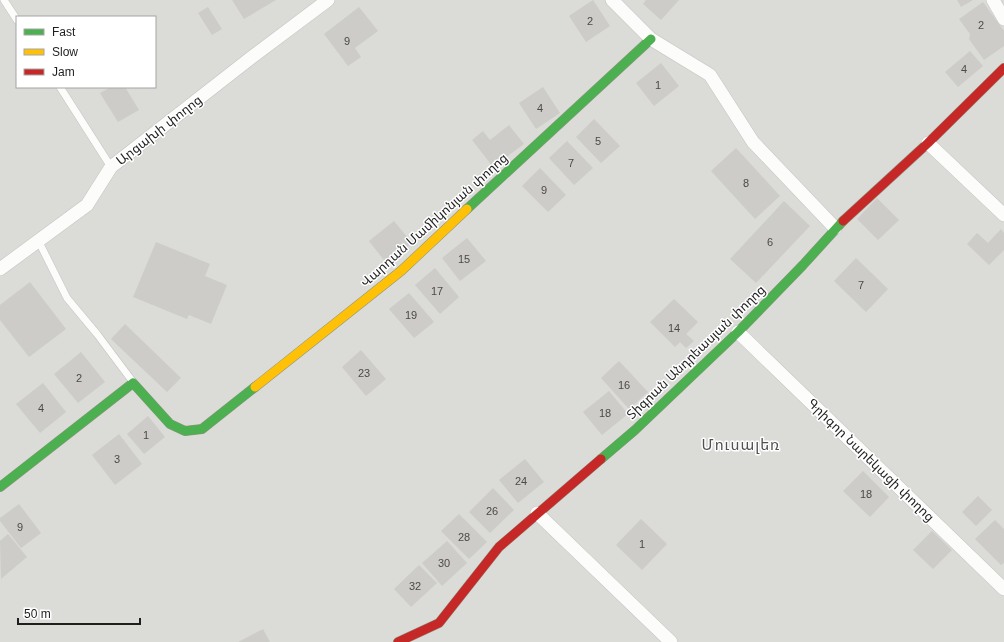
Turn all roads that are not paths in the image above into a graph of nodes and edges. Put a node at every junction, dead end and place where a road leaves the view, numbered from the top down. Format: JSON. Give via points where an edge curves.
{"nodes":[{"id":1,"x":4,"y":0,"type":"edge"},
{"id":2,"x":328,"y":0,"type":"edge"},
{"id":3,"x":612,"y":0,"type":"edge"},
{"id":4,"x":993,"y":0,"type":"edge"},
{"id":5,"x":16,"y":18,"type":"edge"},
{"id":6,"x":1004,"y":19,"type":"edge"},
{"id":7,"x":652,"y":39,"type":"junction"},
{"id":8,"x":1004,"y":68,"type":"edge"},
{"id":9,"x":61,"y":88,"type":"edge"},
{"id":10,"x":928,"y":143,"type":"junction"},
{"id":11,"x":111,"y":167,"type":"junction"},
{"id":12,"x":1004,"y":215,"type":"edge"},
{"id":13,"x":835,"y":228,"type":"junction"},
{"id":14,"x":38,"y":240,"type":"junction"},
{"id":15,"x":0,"y":269,"type":"edge"},
{"id":16,"x":738,"y":332,"type":"junction"},
{"id":17,"x":133,"y":383,"type":"junction"},
{"id":18,"x":0,"y":487,"type":"edge"},
{"id":19,"x":537,"y":512,"type":"junction"},
{"id":20,"x":1004,"y":589,"type":"edge"},
{"id":21,"x":398,"y":642,"type":"edge"},
{"id":22,"x":671,"y":642,"type":"edge"}],
"edges":[{"from":1,"to":5,"type":"lane"},
{"from":2,"to":11,"type":"street","name":"Արցախի փողոց"},
{"from":3,"to":7,"type":"street"},
{"from":4,"to":6,"type":"street"},
{"from":7,"to":13,"type":"street","via":[[710,75],[753,142]]},
{"from":7,"to":17,"type":"street","name":"Վարդան Մամիկոնյան փողոց","via":[[401,271],[202,429],[185,431],[170,424]]},
{"from":8,"to":10,"type":"street","name":"Տիգրան Անդրեասյան փողոց"},
{"from":9,"to":11,"type":"lane"},
{"from":10,"to":12,"type":"street"},
{"from":10,"to":13,"type":"street","name":"Տիգրան Անդրեասյան փողոց"},
{"from":11,"to":14,"type":"street","name":"Արցախի փողոց","via":[[87,205]]},
{"from":13,"to":16,"type":"street","name":"Տիգրան Անդրեասյան փողոց"},
{"from":14,"to":15,"type":"street","name":"Արցախի փողոց"},
{"from":14,"to":17,"type":"lane","via":[[67,298]]},
{"from":16,"to":19,"type":"street","name":"Տիգրան Անդրեասյան փողոց","via":[[634,430]]},
{"from":16,"to":20,"type":"street","name":"Գրիգոր Նարեկացի փողոց"},
{"from":17,"to":18,"type":"street"},
{"from":19,"to":21,"type":"street","name":"Տիգրան Անդրեասյան փողոց","via":[[499,547],[440,623]]},
{"from":19,"to":22,"type":"street"}]}
